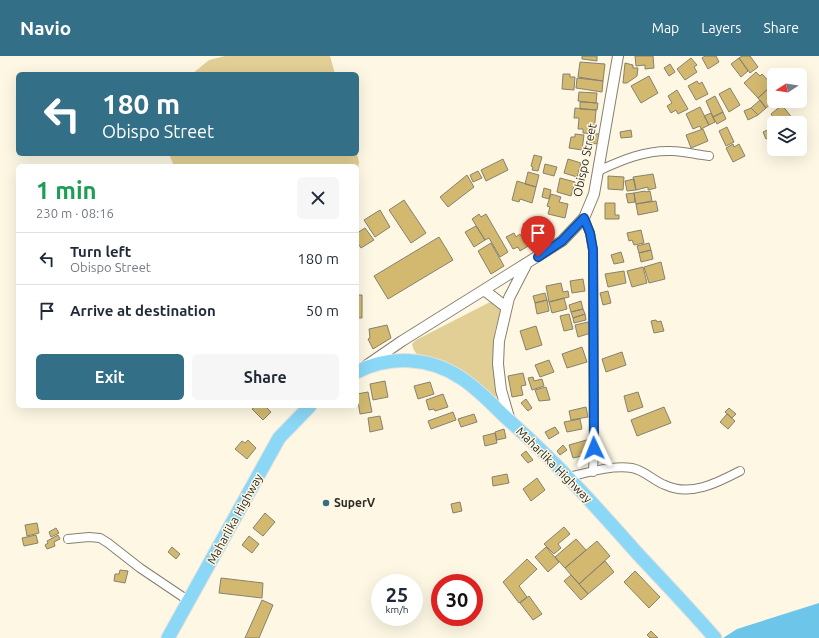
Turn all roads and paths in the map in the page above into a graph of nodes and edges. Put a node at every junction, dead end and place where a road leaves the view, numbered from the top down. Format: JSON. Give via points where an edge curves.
{"nodes":[{"id":1,"x":618,"y":56,"type":"edge"},
{"id":2,"x":709,"y":156,"type":"dead end"},
{"id":3,"x":598,"y":171,"type":"junction"},
{"id":4,"x":584,"y":218,"type":"junction"},
{"id":5,"x":526,"y":265,"type":"junction"},
{"id":6,"x":484,"y":290,"type":"junction"},
{"id":7,"x":506,"y":307,"type":"junction"},
{"id":8,"x":359,"y":371,"type":"edge"},
{"id":9,"x":359,"y":372,"type":"edge"},
{"id":10,"x":308,"y":408,"type":"edge"},
{"id":11,"x":510,"y":421,"type":"junction"},
{"id":12,"x":740,"y":471,"type":"dead end"},
{"id":13,"x":592,"y":472,"type":"junction"},
{"id":14,"x":569,"y":477,"type":"junction"},
{"id":15,"x":68,"y":540,"type":"dead end"},
{"id":16,"x":190,"y":601,"type":"junction"},
{"id":17,"x":168,"y":638,"type":"edge"},
{"id":18,"x":715,"y":638,"type":"edge"}],
"edges":[{"from":1,"to":3,"type":"street","name":"Obispo Street"},
{"from":2,"to":3,"type":"street","via":[[656,151],[640,154]]},
{"from":3,"to":4,"type":"street","name":"Obispo Street","via":[[594,194]]},
{"from":4,"to":5,"type":"street","name":"Obispo Street","via":[[562,241]]},
{"from":4,"to":13,"type":"street","via":[[593,250]]},
{"from":5,"to":6,"type":"street","name":"Obispo Street"},
{"from":5,"to":7,"type":"street","name":"Obispo Street"},
{"from":6,"to":7,"type":"street"},
{"from":6,"to":8,"type":"street","name":"Obispo Street"},
{"from":7,"to":11,"type":"street","name":"Obispo Street","via":[[499,341],[498,364],[501,390]]},
{"from":9,"to":11,"type":"highway","name":"Maharlika Highway","via":[[381,363],[405,360],[439,368],[461,377]]},
{"from":10,"to":16,"type":"highway","name":"Maharlika Highway","via":[[279,438]]},
{"from":11,"to":14,"type":"highway","name":"Maharlika Highway"},
{"from":12,"to":13,"type":"street","via":[[708,486],[690,490],[664,485],[634,468]]},
{"from":13,"to":14,"type":"street"},
{"from":14,"to":18,"type":"highway","name":"Maharlika Highway"},
{"from":15,"to":16,"type":"street","via":[[100,538]]},
{"from":16,"to":17,"type":"highway","name":"Maharlika Highway"}]}
